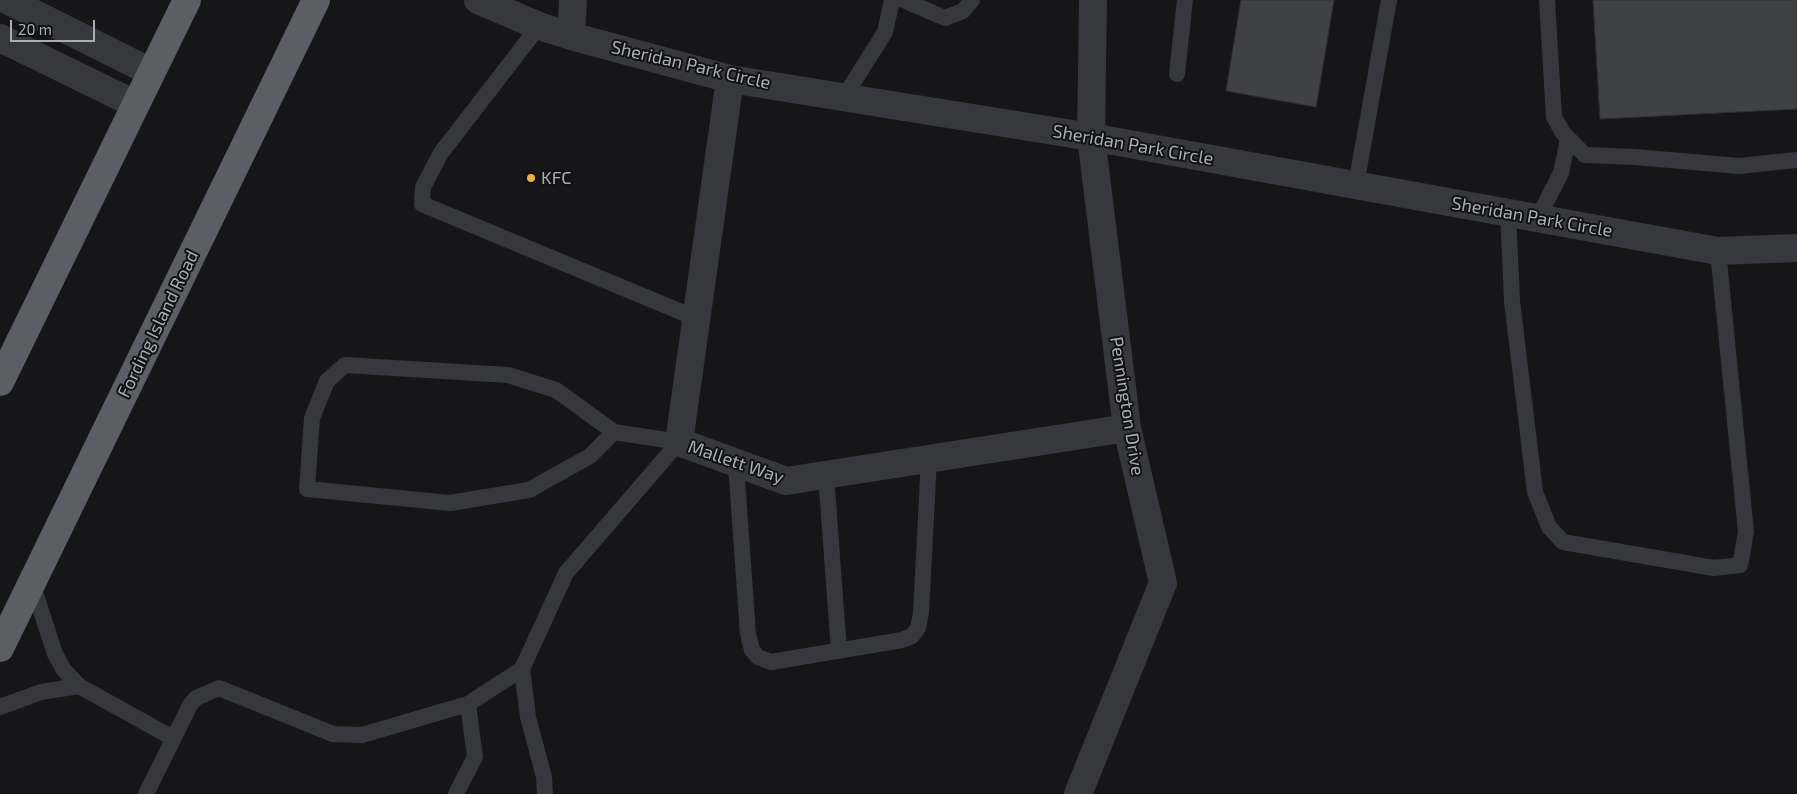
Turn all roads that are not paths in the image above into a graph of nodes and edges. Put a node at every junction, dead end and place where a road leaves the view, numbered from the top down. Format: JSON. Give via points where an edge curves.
{"nodes":[{"id":1,"x":7,"y":0,"type":"edge"},
{"id":2,"x":187,"y":0,"type":"edge"},
{"id":3,"x":316,"y":0,"type":"edge"},
{"id":4,"x":478,"y":0,"type":"edge"},
{"id":5,"x":573,"y":0,"type":"edge"},
{"id":6,"x":892,"y":0,"type":"edge"},
{"id":7,"x":902,"y":0,"type":"edge"},
{"id":8,"x":972,"y":0,"type":"edge"},
{"id":9,"x":1093,"y":0,"type":"edge"},
{"id":10,"x":1185,"y":0,"type":"edge"},
{"id":11,"x":1390,"y":0,"type":"edge"},
{"id":12,"x":1547,"y":0,"type":"edge"},
{"id":13,"x":540,"y":26,"type":"junction"},
{"id":14,"x":571,"y":36,"type":"junction"},
{"id":15,"x":0,"y":38,"type":"edge"},
{"id":16,"x":151,"y":72,"type":"junction"},
{"id":17,"x":1177,"y":74,"type":"dead end"},
{"id":18,"x":730,"y":79,"type":"junction"},
{"id":19,"x":844,"y":97,"type":"junction"},
{"id":20,"x":135,"y":104,"type":"junction"},
{"id":21,"x":1091,"y":137,"type":"junction"},
{"id":22,"x":1568,"y":139,"type":"junction"},
{"id":23,"x":1797,"y":160,"type":"edge"},
{"id":24,"x":1356,"y":185,"type":"junction"},
{"id":25,"x":1508,"y":213,"type":"junction"},
{"id":26,"x":1538,"y":218,"type":"junction"},
{"id":27,"x":1797,"y":248,"type":"edge"},
{"id":28,"x":1718,"y":251,"type":"junction"},
{"id":29,"x":698,"y":319,"type":"junction"},
{"id":30,"x":0,"y":382,"type":"edge"},
{"id":31,"x":1127,"y":428,"type":"junction"},
{"id":32,"x":614,"y":432,"type":"junction"},
{"id":33,"x":679,"y":442,"type":"junction"},
{"id":34,"x":929,"y":459,"type":"junction"},
{"id":35,"x":736,"y":464,"type":"junction"},
{"id":36,"x":826,"y":475,"type":"junction"},
{"id":37,"x":32,"y":583,"type":"junction"},
{"id":38,"x":0,"y":648,"type":"edge"},
{"id":39,"x":839,"y":651,"type":"junction"},
{"id":40,"x":522,"y":669,"type":"junction"},
{"id":41,"x":78,"y":686,"type":"junction"},
{"id":42,"x":468,"y":704,"type":"junction"},
{"id":43,"x":0,"y":707,"type":"edge"},
{"id":44,"x":174,"y":738,"type":"junction"},
{"id":45,"x":146,"y":794,"type":"edge"},
{"id":46,"x":456,"y":794,"type":"edge"},
{"id":47,"x":545,"y":794,"type":"edge"},
{"id":48,"x":1078,"y":794,"type":"edge"}],
"edges":[{"from":1,"to":16,"type":"street"},
{"from":2,"to":16,"type":"highway"},
{"from":3,"to":37,"type":"highway","name":"Fording Island Road"},
{"from":4,"to":13,"type":"street","name":"Sheridan Park Circle"},
{"from":5,"to":14,"type":"street"},
{"from":6,"to":19,"type":"lane","via":[[885,32]]},
{"from":7,"to":8,"type":"lane","via":[[946,18],[963,11]]},
{"from":9,"to":21,"type":"street","name":"Pennington Drive"},
{"from":10,"to":17,"type":"lane"},
{"from":11,"to":24,"type":"lane"},
{"from":12,"to":22,"type":"lane","via":[[1554,117]]},
{"from":13,"to":14,"type":"street","name":"Sheridan Park Circle"},
{"from":13,"to":29,"type":"lane","via":[[441,153],[423,187],[422,204]]},
{"from":14,"to":18,"type":"street","name":"Sheridan Park Circle"},
{"from":15,"to":20,"type":"street"},
{"from":16,"to":20,"type":"highway"},
{"from":18,"to":19,"type":"street","name":"Sheridan Park Circle"},
{"from":18,"to":29,"type":"street","name":"Mallett Way"},
{"from":19,"to":21,"type":"street","name":"Sheridan Park Circle"},
{"from":20,"to":30,"type":"highway"},
{"from":21,"to":24,"type":"street","name":"Sheridan Park Circle"},
{"from":21,"to":31,"type":"street","name":"Pennington Drive"},
{"from":22,"to":23,"type":"lane","via":[[1585,155],[1738,166]]},
{"from":22,"to":26,"type":"lane","via":[[1561,173]]},
{"from":24,"to":25,"type":"street","name":"Sheridan Park Circle"},
{"from":25,"to":26,"type":"street","name":"Sheridan Park Circle"},
{"from":25,"to":28,"type":"lane","via":[[1512,301],[1535,492],[1549,527],[1563,542],[1714,568],[1740,565],[1746,532]]},
{"from":26,"to":28,"type":"street","name":"Sheridan Park Circle"},
{"from":27,"to":28,"type":"street","name":"Sheridan Park Circle"},
{"from":29,"to":33,"type":"street","name":"Mallett Way"},
{"from":31,"to":34,"type":"street","name":"Mallett Way"},
{"from":31,"to":48,"type":"street","name":"Pennington Drive","via":[[1162,583]]},
{"from":32,"to":32,"type":"lane","via":[[556,390],[508,375],[345,365],[328,381],[312,418],[307,489],[450,503],[528,490],[590,456]]},
{"from":32,"to":33,"type":"lane"},
{"from":33,"to":35,"type":"street","name":"Mallett Way"},
{"from":33,"to":40,"type":"lane","via":[[566,573]]},
{"from":34,"to":36,"type":"street","name":"Mallett Way"},
{"from":34,"to":39,"type":"lane","via":[[918,628],[912,636],[902,640]]},
{"from":35,"to":36,"type":"street","name":"Mallett Way","via":[[786,482]]},
{"from":35,"to":39,"type":"lane","via":[[748,634],[752,650],[758,658],[770,662]]},
{"from":36,"to":39,"type":"lane"},
{"from":37,"to":38,"type":"highway","name":"Fording Island Road"},
{"from":37,"to":41,"type":"lane","via":[[55,654]]},
{"from":40,"to":42,"type":"lane"},
{"from":40,"to":47,"type":"lane","via":[[528,717],[544,777]]},
{"from":41,"to":43,"type":"lane","via":[[40,692]]},
{"from":41,"to":44,"type":"lane"},
{"from":42,"to":44,"type":"lane","via":[[362,735],[332,734],[219,688],[196,698]]},
{"from":42,"to":46,"type":"lane","via":[[475,757]]},
{"from":44,"to":45,"type":"lane"}]}
